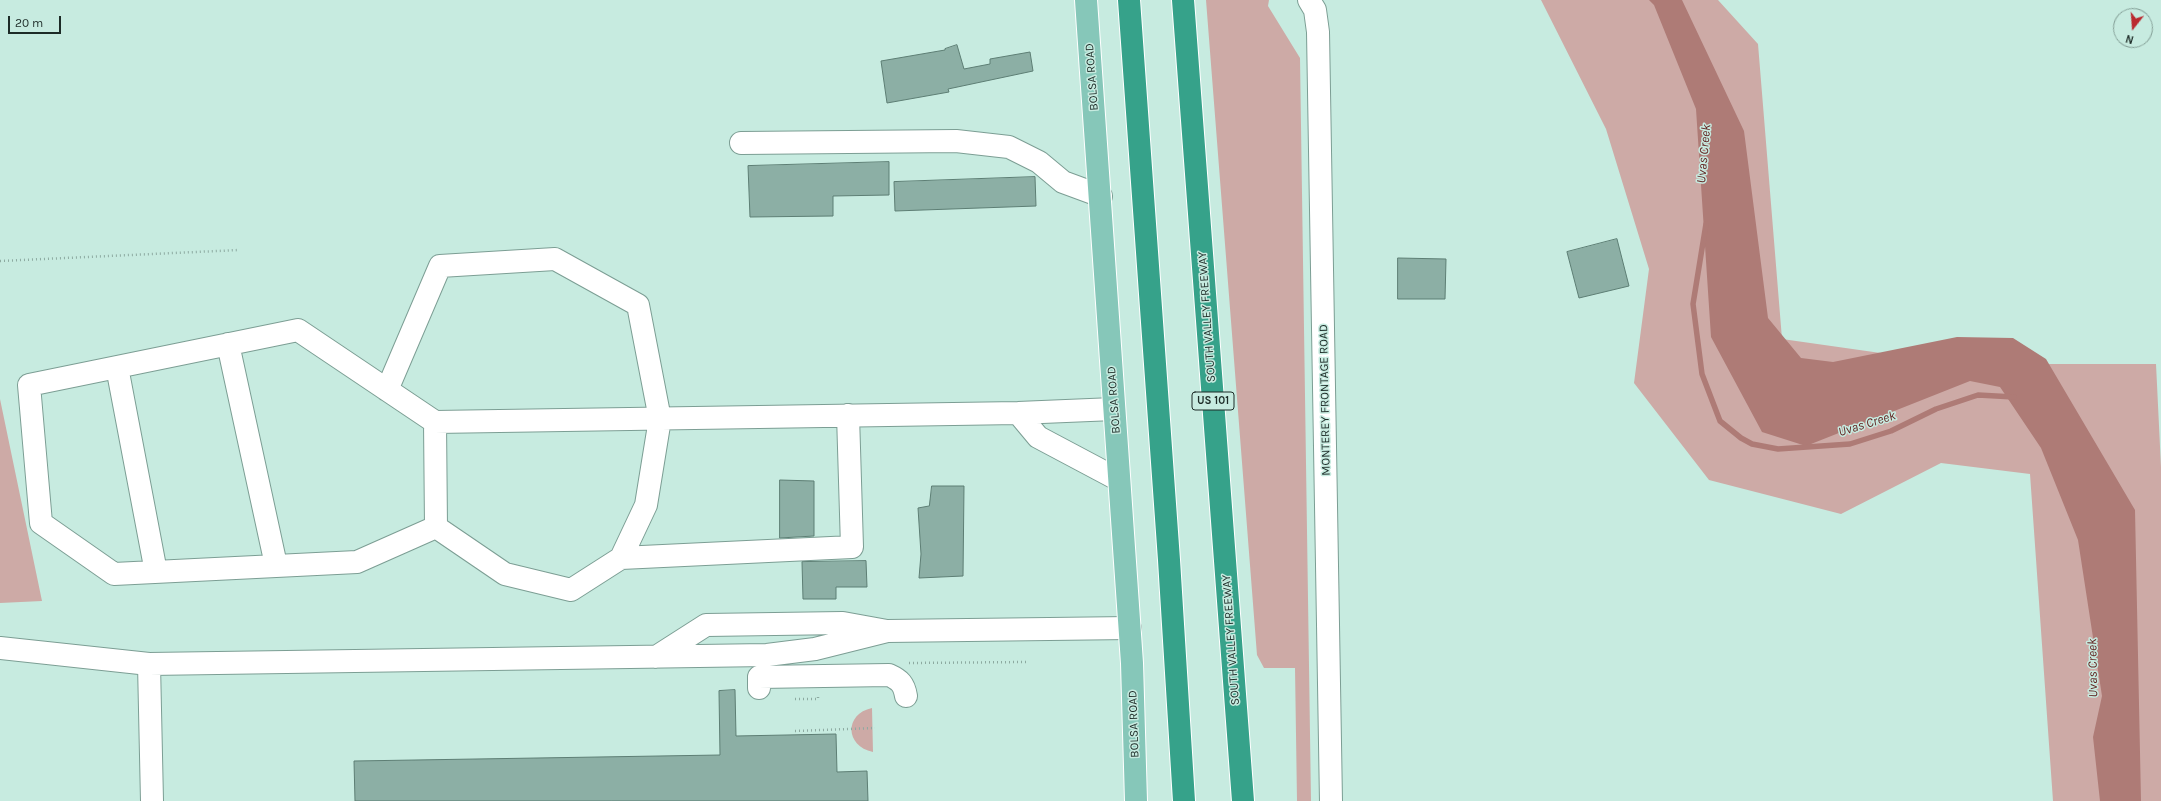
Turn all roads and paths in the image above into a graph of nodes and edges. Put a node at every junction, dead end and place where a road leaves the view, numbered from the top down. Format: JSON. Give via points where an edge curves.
{"nodes":[{"id":1,"x":1086,"y":0,"type":"edge"},
{"id":2,"x":1129,"y":0,"type":"edge"},
{"id":3,"x":1183,"y":0,"type":"edge"},
{"id":4,"x":1309,"y":0,"type":"edge"},
{"id":5,"x":741,"y":143,"type":"dead end"},
{"id":6,"x":1100,"y":196,"type":"junction"},
{"id":7,"x":239,"y":250,"type":"dead end"},
{"id":8,"x":0,"y":261,"type":"edge"},
{"id":9,"x":228,"y":344,"type":"junction"},
{"id":10,"x":117,"y":367,"type":"junction"},
{"id":11,"x":387,"y":390,"type":"junction"},
{"id":12,"x":1114,"y":409,"type":"junction"},
{"id":13,"x":1018,"y":413,"type":"junction"},
{"id":14,"x":848,"y":415,"type":"junction"},
{"id":15,"x":660,"y":419,"type":"junction"},
{"id":16,"x":435,"y":422,"type":"junction"},
{"id":17,"x":1119,"y":480,"type":"junction"},
{"id":18,"x":436,"y":527,"type":"junction"},
{"id":19,"x":621,"y":558,"type":"junction"},
{"id":20,"x":276,"y":566,"type":"junction"},
{"id":21,"x":156,"y":572,"type":"junction"},
{"id":22,"x":1130,"y":628,"type":"junction"},
{"id":23,"x":887,"y":631,"type":"junction"},
{"id":24,"x":0,"y":648,"type":"edge"},
{"id":25,"x":656,"y":657,"type":"junction"},
{"id":26,"x":1027,"y":662,"type":"dead end"},
{"id":27,"x":902,"y":663,"type":"dead end"},
{"id":28,"x":149,"y":664,"type":"junction"},
{"id":29,"x":759,"y":688,"type":"dead end"},
{"id":30,"x":818,"y":689,"type":"dead end"},
{"id":31,"x":906,"y":696,"type":"dead end"},
{"id":32,"x":794,"y":700,"type":"dead end"},
{"id":33,"x":875,"y":728,"type":"dead end"},
{"id":34,"x":795,"y":731,"type":"dead end"},
{"id":35,"x":152,"y":801,"type":"edge"},
{"id":36,"x":1136,"y":801,"type":"edge"},
{"id":37,"x":1184,"y":801,"type":"edge"},
{"id":38,"x":1243,"y":801,"type":"edge"},
{"id":39,"x":1331,"y":801,"type":"edge"}],
"edges":[{"from":1,"to":6,"type":"main road","name":"BOLSA ROAD"},
{"from":2,"to":37,"type":"highway"},
{"from":3,"to":38,"type":"highway","name":"SOUTH VALLEY FREEWAY","number":"US 101"},
{"from":4,"to":39,"type":"street","name":"MONTEREY FRONTAGE ROAD","via":[[1315,10],[1318,32]]},
{"from":5,"to":6,"type":"street","via":[[956,141],[1009,147],[1039,162],[1063,182]]},
{"from":6,"to":12,"type":"main road","name":"BOLSA ROAD"},
{"from":7,"to":8,"type":"path"},
{"from":9,"to":10,"type":"street"},
{"from":9,"to":11,"type":"street","via":[[298,330]]},
{"from":9,"to":20,"type":"street"},
{"from":10,"to":21,"type":"street"},
{"from":10,"to":21,"type":"street","via":[[30,385],[41,523],[114,574]]},
{"from":11,"to":15,"type":"street","via":[[440,266],[555,259],[638,305]]},
{"from":11,"to":16,"type":"street"},
{"from":12,"to":13,"type":"street"},
{"from":12,"to":17,"type":"main road","name":"BOLSA ROAD"},
{"from":13,"to":14,"type":"street"},
{"from":13,"to":17,"type":"street","via":[[1038,437]]},
{"from":14,"to":15,"type":"street"},
{"from":14,"to":19,"type":"street","via":[[852,547]]},
{"from":15,"to":16,"type":"street"},
{"from":15,"to":19,"type":"street","via":[[646,504]]},
{"from":16,"to":18,"type":"street"},
{"from":17,"to":22,"type":"main road","name":"BOLSA ROAD"},
{"from":18,"to":19,"type":"street","via":[[505,574],[571,590]]},
{"from":18,"to":20,"type":"street","via":[[357,562]]},
{"from":20,"to":21,"type":"street"},
{"from":22,"to":23,"type":"street"},
{"from":22,"to":36,"type":"main road","name":"BOLSA ROAD"},
{"from":23,"to":25,"type":"street","via":[[815,649],[767,655]]},
{"from":23,"to":25,"type":"street","via":[[843,623],[706,625]]},
{"from":24,"to":28,"type":"street"},
{"from":25,"to":28,"type":"street"},
{"from":26,"to":27,"type":"path"},
{"from":28,"to":35,"type":"street"},
{"from":29,"to":31,"type":"street","via":[[759,677],[889,675],[899,679],[905,686]]},
{"from":30,"to":32,"type":"path","via":[[818,699]]},
{"from":33,"to":34,"type":"path"}]}
